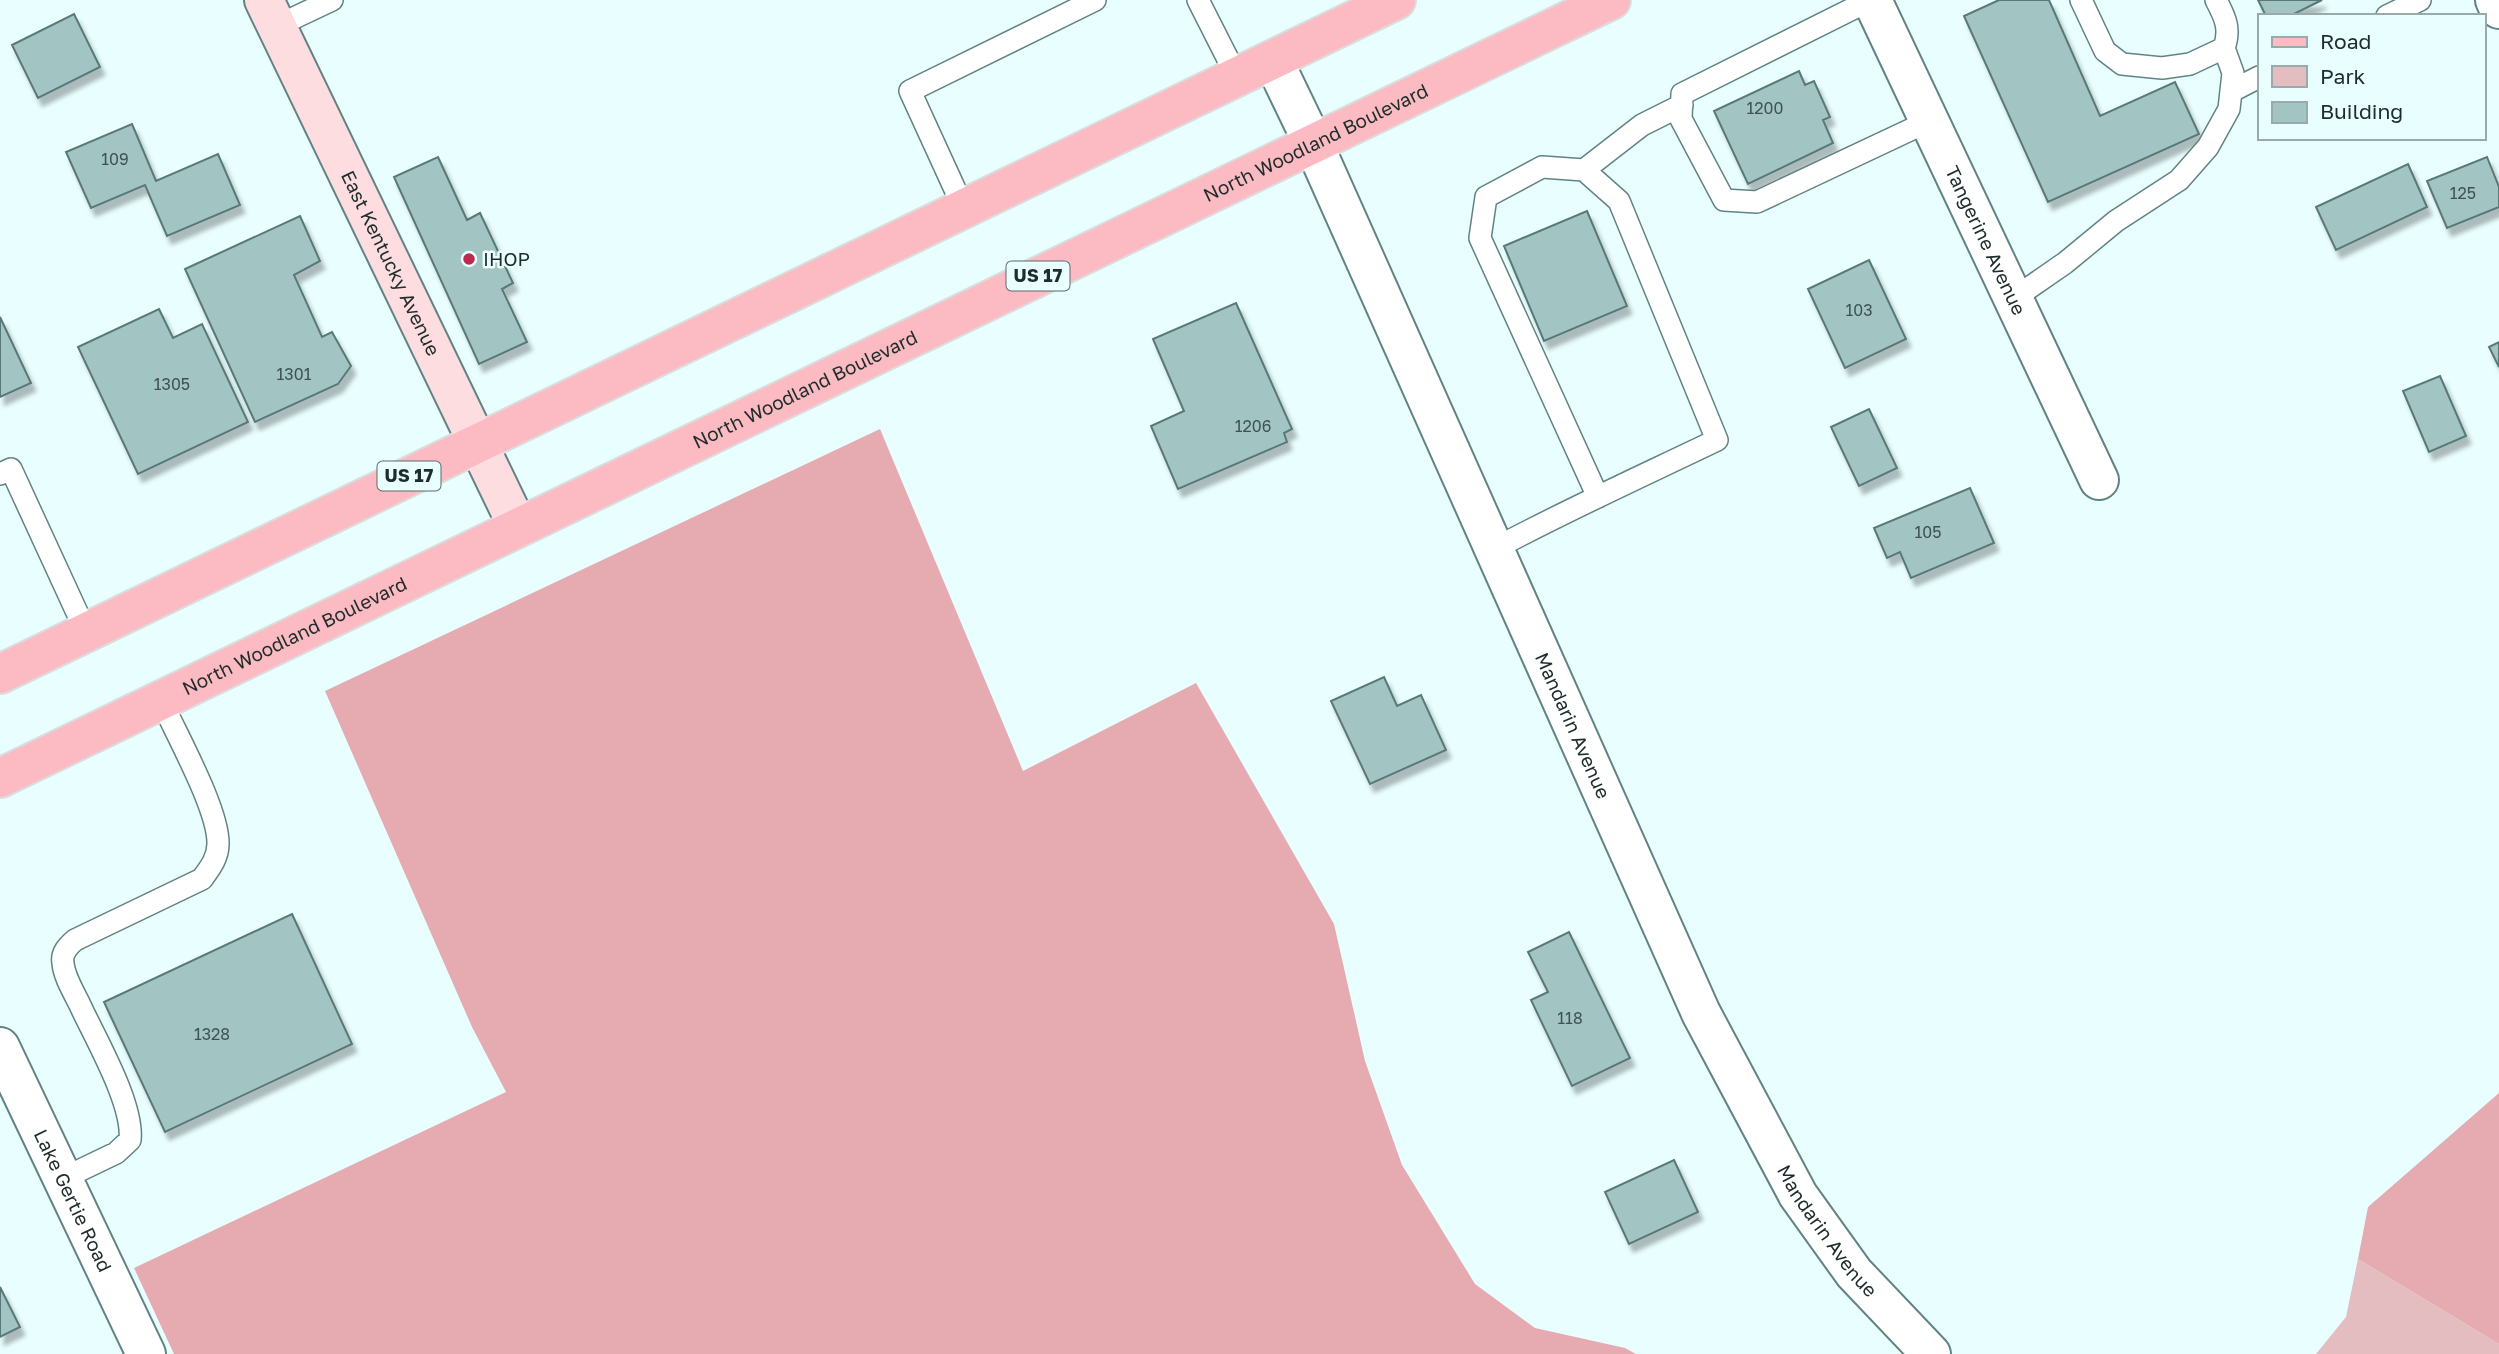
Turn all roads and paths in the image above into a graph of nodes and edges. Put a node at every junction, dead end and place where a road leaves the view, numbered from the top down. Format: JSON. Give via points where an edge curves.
{"nodes":[{"id":1,"x":332,"y":0,"type":"edge"},
{"id":2,"x":1095,"y":0,"type":"edge"},
{"id":3,"x":1198,"y":0,"type":"edge"},
{"id":4,"x":1396,"y":0,"type":"edge"},
{"id":5,"x":1611,"y":0,"type":"edge"},
{"id":6,"x":1871,"y":0,"type":"edge"},
{"id":7,"x":2081,"y":0,"type":"edge"},
{"id":8,"x":2216,"y":0,"type":"edge"},
{"id":9,"x":2420,"y":0,"type":"edge"},
{"id":10,"x":2495,"y":0,"type":"edge"},
{"id":11,"x":2499,"y":9,"type":"edge"},
{"id":12,"x":270,"y":13,"type":"edge"},
{"id":13,"x":2391,"y":14,"type":"edge"},
{"id":14,"x":2224,"y":48,"type":"junction"},
{"id":15,"x":1273,"y":60,"type":"junction"},
{"id":16,"x":1237,"y":78,"type":"junction"},
{"id":17,"x":2258,"y":78,"type":"edge"},
{"id":18,"x":2232,"y":91,"type":"junction"},
{"id":19,"x":1682,"y":105,"type":"junction"},
{"id":20,"x":1929,"y":121,"type":"junction"},
{"id":21,"x":1313,"y":142,"type":"junction"},
{"id":22,"x":1584,"y":170,"type":"junction"},
{"id":23,"x":964,"y":209,"type":"junction"},
{"id":24,"x":2012,"y":299,"type":"junction"},
{"id":25,"x":477,"y":444,"type":"junction"},
{"id":26,"x":0,"y":474,"type":"edge"},
{"id":27,"x":2099,"y":480,"type":"dead end"},
{"id":28,"x":1598,"y":497,"type":"junction"},
{"id":29,"x":518,"y":527,"type":"junction"},
{"id":30,"x":1494,"y":549,"type":"junction"},
{"id":31,"x":86,"y":632,"type":"junction"},
{"id":32,"x":0,"y":674,"type":"edge"},
{"id":33,"x":161,"y":700,"type":"junction"},
{"id":34,"x":0,"y":778,"type":"edge"},
{"id":35,"x":4,"y":1065,"type":"edge"},
{"id":36,"x":64,"y":1178,"type":"junction"},
{"id":37,"x":146,"y":1354,"type":"edge"},
{"id":38,"x":1931,"y":1354,"type":"edge"}],
"edges":[{"from":1,"to":12,"type":"lane"},
{"from":2,"to":23,"type":"lane","via":[[910,91]]},
{"from":3,"to":16,"type":"lane"},
{"from":4,"to":15,"type":"main road","number":"US 17"},
{"from":5,"to":21,"type":"main road","name":"North Woodland Boulevard","number":"US 17"},
{"from":6,"to":19,"type":"lane","via":[[1682,94]]},
{"from":6,"to":20,"type":"street","name":"Tangerine Avenue"},
{"from":7,"to":14,"type":"lane","via":[[2105,51],[2122,64],[2162,68],[2190,64]]},
{"from":8,"to":14,"type":"lane","via":[[2227,21]]},
{"from":9,"to":13,"type":"lane"},
{"from":10,"to":11,"type":"street"},
{"from":12,"to":25,"type":"street","name":"East Kentucky Avenue"},
{"from":14,"to":18,"type":"lane","via":[[2233,73]]},
{"from":15,"to":16,"type":"main road","number":"US 17"},
{"from":15,"to":21,"type":"street","name":"Mandarin Avenue"},
{"from":16,"to":23,"type":"main road","number":"US 17"},
{"from":17,"to":18,"type":"lane"},
{"from":18,"to":24,"type":"lane","via":[[2230,109],[2208,147],[2179,180]]},
{"from":19,"to":20,"type":"lane","via":[[1681,120],[1724,200],[1757,202]]},
{"from":19,"to":22,"type":"lane","via":[[1642,125]]},
{"from":20,"to":24,"type":"street","name":"Tangerine Avenue"},
{"from":21,"to":29,"type":"main road","name":"North Woodland Boulevard","number":"US 17"},
{"from":21,"to":30,"type":"street","name":"Mandarin Avenue"},
{"from":22,"to":28,"type":"lane","via":[[1542,167],[1486,197],[1479,239]]},
{"from":22,"to":28,"type":"lane","via":[[1619,201],[1717,440]]},
{"from":23,"to":25,"type":"main road","number":"US 17"},
{"from":24,"to":27,"type":"street","name":"Tangerine Avenue"},
{"from":25,"to":29,"type":"street","name":"East Kentucky Avenue"},
{"from":25,"to":31,"type":"main road","number":"US 17"},
{"from":26,"to":31,"type":"lane","via":[[11,469]]},
{"from":28,"to":30,"type":"lane"},
{"from":29,"to":33,"type":"main road","name":"North Woodland Boulevard","number":"US 17"},
{"from":30,"to":38,"type":"street","name":"Mandarin Avenue","via":[[1701,1013],[1798,1195],[1854,1273]]},
{"from":31,"to":32,"type":"main road","number":"US 17"},
{"from":33,"to":34,"type":"main road","name":"North Woodland Boulevard","number":"US 17"},
{"from":33,"to":36,"type":"lane","via":[[211,809],[218,843],[215,861],[202,879],[65,949],[62,962],[132,1128],[131,1140],[116,1153]]},
{"from":35,"to":36,"type":"street","name":"Lake Gertie Road"},
{"from":36,"to":37,"type":"street","name":"Lake Gertie Road"}]}
